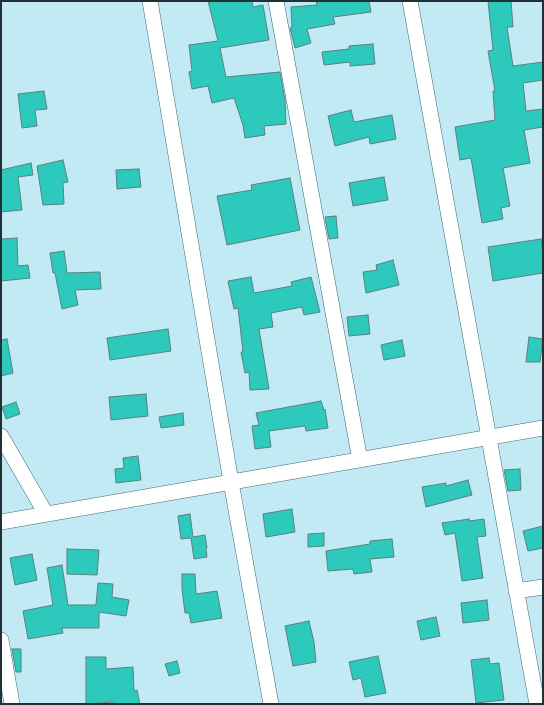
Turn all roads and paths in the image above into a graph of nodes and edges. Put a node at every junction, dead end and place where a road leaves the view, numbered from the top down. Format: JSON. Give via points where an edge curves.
{"nodes":[{"id":1,"x":150,"y":1,"type":"edge"},
{"id":2,"x":276,"y":1,"type":"edge"},
{"id":3,"x":410,"y":1,"type":"edge"},
{"id":4,"x":543,"y":428,"type":"edge"},
{"id":5,"x":1,"y":436,"type":"edge"},
{"id":6,"x":488,"y":438,"type":"junction"},
{"id":7,"x":360,"y":460,"type":"junction"},
{"id":8,"x":231,"y":482,"type":"junction"},
{"id":9,"x":46,"y":514,"type":"junction"},
{"id":10,"x":1,"y":522,"type":"edge"},
{"id":11,"x":543,"y":587,"type":"edge"},
{"id":12,"x":516,"y":592,"type":"junction"},
{"id":13,"x":1,"y":640,"type":"edge"},
{"id":14,"x":12,"y":704,"type":"edge"},
{"id":15,"x":271,"y":704,"type":"edge"},
{"id":16,"x":536,"y":704,"type":"edge"}],
"edges":[{"from":1,"to":8,"type":"street"},
{"from":2,"to":7,"type":"street"},
{"from":3,"to":6,"type":"street"},
{"from":4,"to":6,"type":"street"},
{"from":5,"to":9,"type":"street"},
{"from":6,"to":7,"type":"street"},
{"from":6,"to":12,"type":"street"},
{"from":7,"to":8,"type":"street"},
{"from":8,"to":9,"type":"street"},
{"from":8,"to":15,"type":"street"},
{"from":9,"to":10,"type":"street"},
{"from":11,"to":12,"type":"street"},
{"from":12,"to":16,"type":"street"},
{"from":13,"to":14,"type":"street"}]}
